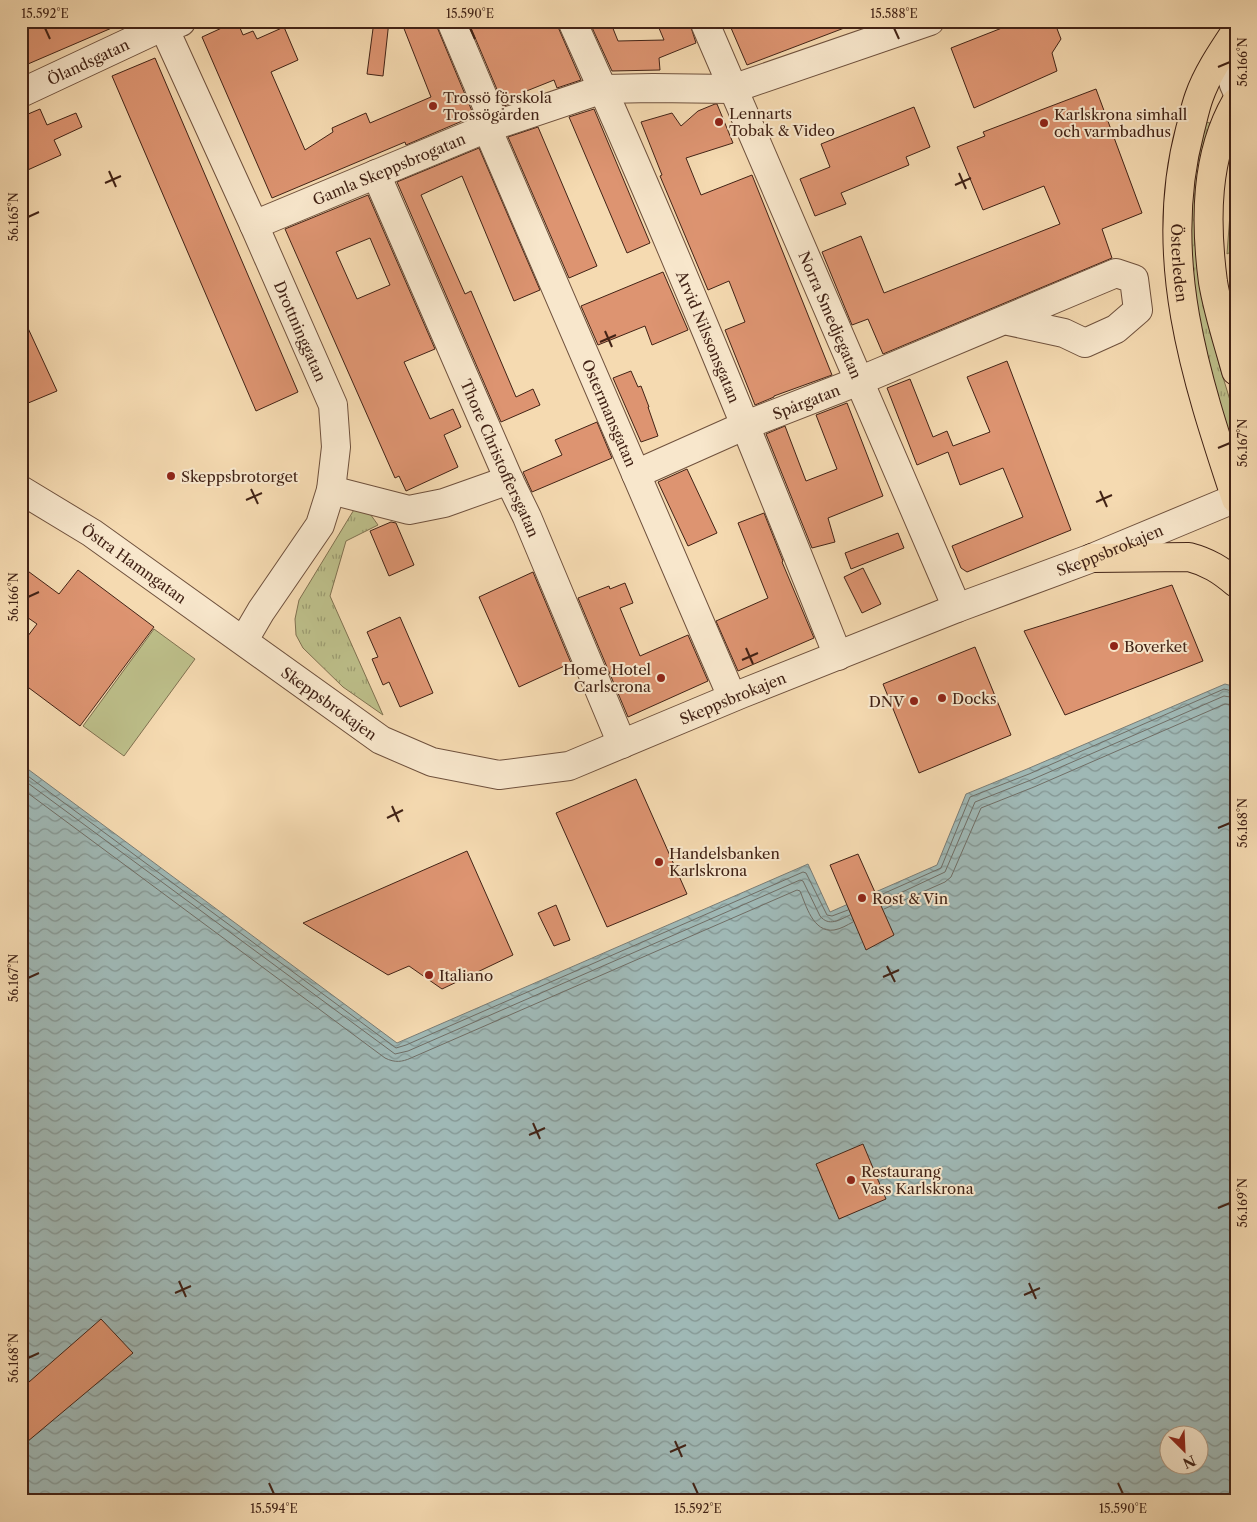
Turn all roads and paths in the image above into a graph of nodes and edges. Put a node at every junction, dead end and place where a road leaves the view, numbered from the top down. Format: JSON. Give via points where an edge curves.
{"nodes":[{"id":1,"x":451,"y":21,"type":"edge"},
{"id":2,"x":572,"y":21,"type":"edge"},
{"id":3,"x":704,"y":21,"type":"edge"},
{"id":4,"x":930,"y":21,"type":"edge"},
{"id":5,"x":169,"y":23,"type":"edge"},
{"id":6,"x":1236,"y":31,"type":"edge"},
{"id":7,"x":1230,"y":69,"type":"edge"},
{"id":8,"x":732,"y":89,"type":"junction"},
{"id":9,"x":603,"y":90,"type":"junction"},
{"id":10,"x":21,"y":92,"type":"edge"},
{"id":11,"x":1236,"y":102,"type":"edge"},
{"id":12,"x":491,"y":126,"type":"junction"},
{"id":13,"x":376,"y":174,"type":"junction"},
{"id":14,"x":254,"y":225,"type":"junction"},
{"id":15,"x":1004,"y":320,"type":"dead end"},
{"id":16,"x":1236,"y":371,"type":"edge"},
{"id":17,"x":859,"y":381,"type":"junction"},
{"id":18,"x":746,"y":425,"type":"junction"},
{"id":19,"x":636,"y":474,"type":"junction"},
{"id":20,"x":509,"y":480,"type":"junction"},
{"id":21,"x":21,"y":490,"type":"edge"},
{"id":22,"x":331,"y":490,"type":"junction"},
{"id":23,"x":1236,"y":499,"type":"edge"},
{"id":24,"x":1092,"y":558,"type":"junction"},
{"id":25,"x":1236,"y":584,"type":"edge"},
{"id":26,"x":957,"y":608,"type":"junction"},
{"id":27,"x":244,"y":640,"type":"junction"},
{"id":28,"x":838,"y":656,"type":"junction"},
{"id":29,"x":732,"y":697,"type":"junction"},
{"id":30,"x":622,"y":744,"type":"junction"}],
"edges":[{"from":1,"to":12,"type":"street","name":"Ostermansgatan"},
{"from":2,"to":9,"type":"street","name":"Arvid Nilssonsgatan"},
{"from":3,"to":8,"type":"street","name":"Norra Smedjegatan"},
{"from":4,"to":8,"type":"street","name":"Gamla Skeppsbrogatan"},
{"from":5,"to":10,"type":"street","name":"Ölandsgatan"},
{"from":5,"to":14,"type":"street","name":"Drottninggatan"},
{"from":6,"to":7,"type":"main road","name":"Österleden"},
{"from":7,"to":23,"type":"main road","name":"Österleden","via":[[1199,97],[1183,158],[1177,199],[1176,246],[1187,335]]},
{"from":8,"to":9,"type":"street","name":"Gamla Skeppsbrogatan"},
{"from":8,"to":17,"type":"street","name":"Norra Smedjegatan"},
{"from":9,"to":12,"type":"street","name":"Gamla Skeppsbrogatan"},
{"from":9,"to":18,"type":"street","name":"Arvid Nilssonsgatan"},
{"from":11,"to":16,"type":"main road","name":"Österleden","via":[[1224,127],[1212,169],[1209,233],[1213,282]]},
{"from":12,"to":13,"type":"street","name":"Gamla Skeppsbrogatan"},
{"from":12,"to":19,"type":"street","name":"Ostermansgatan"},
{"from":13,"to":14,"type":"street","name":"Gamla Skeppsbrogatan"},
{"from":13,"to":20,"type":"street","name":"Thore Christoffersgatan"},
{"from":14,"to":22,"type":"street","name":"Drottninggatan","via":[[333,405],[336,447]]},
{"from":15,"to":17,"type":"street","name":"Spårgatan"},
{"from":17,"to":18,"type":"street","name":"Spårgatan"},
{"from":17,"to":26,"type":"street","name":"Norra Smedjegatan"},
{"from":18,"to":19,"type":"street","name":"Spårgatan"},
{"from":18,"to":28,"type":"street","name":"Arvid Nilssonsgatan"},
{"from":19,"to":29,"type":"street","name":"Ostermansgatan"},
{"from":20,"to":22,"type":"street","via":[[444,503],[409,510]]},
{"from":20,"to":30,"type":"street","name":"Thore Christoffersgatan"},
{"from":21,"to":27,"type":"street","name":"Östra Hamngatan","via":[[92,533]]},
{"from":22,"to":27,"type":"street","name":"Drottninggatan","via":[[320,525]]},
{"from":23,"to":24,"type":"street","name":"Skeppsbrokajen"},
{"from":24,"to":25,"type":"main road","via":[[1189,557],[1203,560]]},
{"from":24,"to":26,"type":"street","name":"Skeppsbrokajen"},
{"from":26,"to":28,"type":"street","name":"Skeppsbrokajen"},
{"from":27,"to":30,"type":"street","name":"Skeppsbrokajen","via":[[381,740],[432,762],[499,775],[569,766]]},
{"from":28,"to":29,"type":"street","name":"Skeppsbrokajen"},
{"from":29,"to":30,"type":"street","name":"Skeppsbrokajen"}]}
